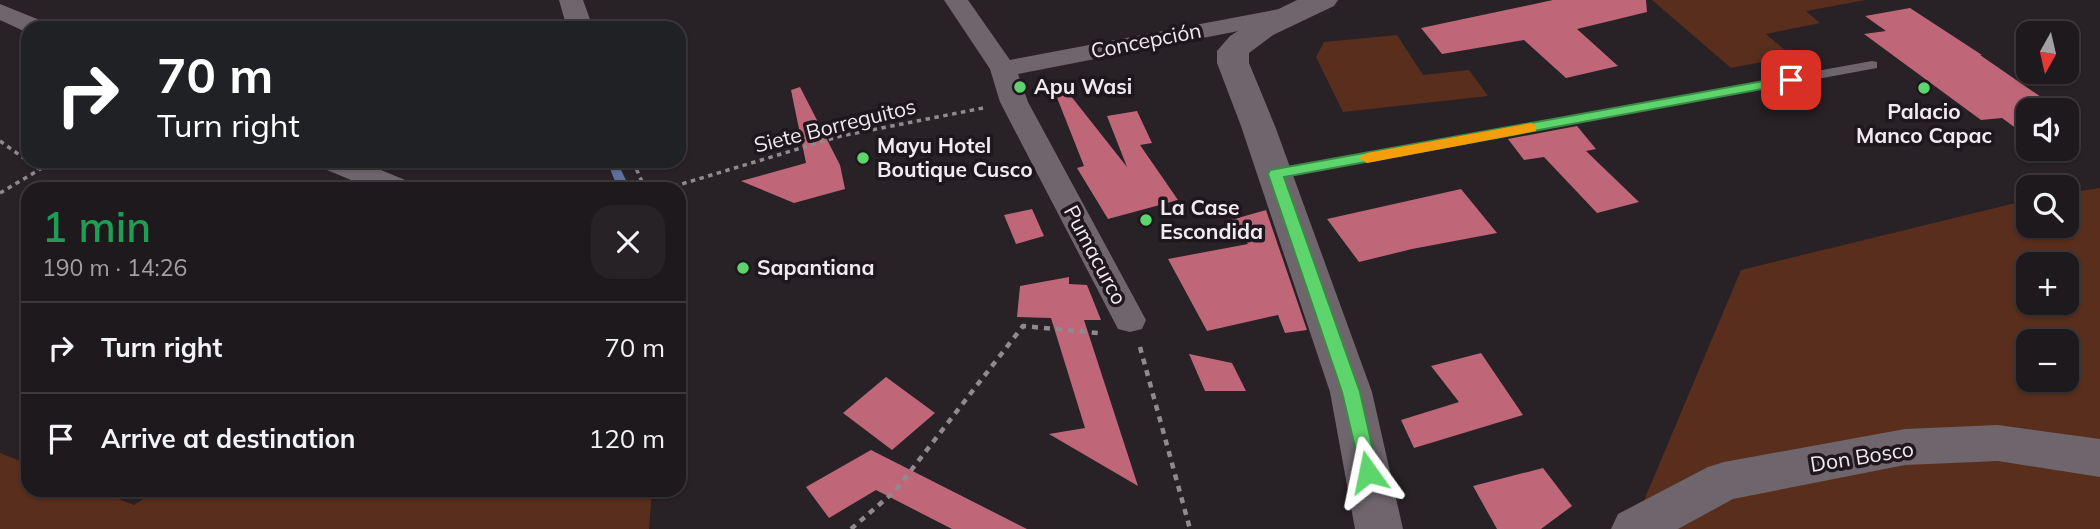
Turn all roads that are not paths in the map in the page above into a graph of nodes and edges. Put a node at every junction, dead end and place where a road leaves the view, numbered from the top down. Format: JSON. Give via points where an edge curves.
{"nodes":[{"id":1,"x":571,"y":0,"type":"edge"},
{"id":2,"x":956,"y":0,"type":"edge"},
{"id":3,"x":1306,"y":7,"type":"edge"},
{"id":4,"x":0,"y":11,"type":"edge"},
{"id":5,"x":22,"y":21,"type":"edge"},
{"id":6,"x":578,"y":21,"type":"edge"},
{"id":7,"x":1872,"y":65,"type":"dead end"},
{"id":8,"x":1003,"y":69,"type":"junction"},
{"id":9,"x":349,"y":168,"type":"edge"},
{"id":10,"x":1275,"y":174,"type":"junction"},
{"id":11,"x":383,"y":182,"type":"edge"},
{"id":12,"x":1134,"y":329,"type":"road end"},
{"id":13,"x":2100,"y":458,"type":"edge"},
{"id":14,"x":1379,"y":529,"type":"edge"},
{"id":15,"x":1635,"y":529,"type":"edge"}],
"edges":[{"from":1,"to":6,"type":"street"},
{"from":2,"to":8,"type":"street","name":"Pumacurco"},
{"from":3,"to":8,"type":"street","name":"Concepción"},
{"from":3,"to":10,"type":"street","via":[[1233,51],[1233,63]]},
{"from":4,"to":5,"type":"street"},
{"from":7,"to":10,"type":"lane"},
{"from":8,"to":12,"type":"street","name":"Pumacurco","via":[[1014,102]]},
{"from":9,"to":11,"type":"street"},
{"from":10,"to":14,"type":"street","via":[[1351,392]]},
{"from":13,"to":15,"type":"street","name":"Don Bosco","via":[[1998,443],[1905,447],[1724,481]]}]}
